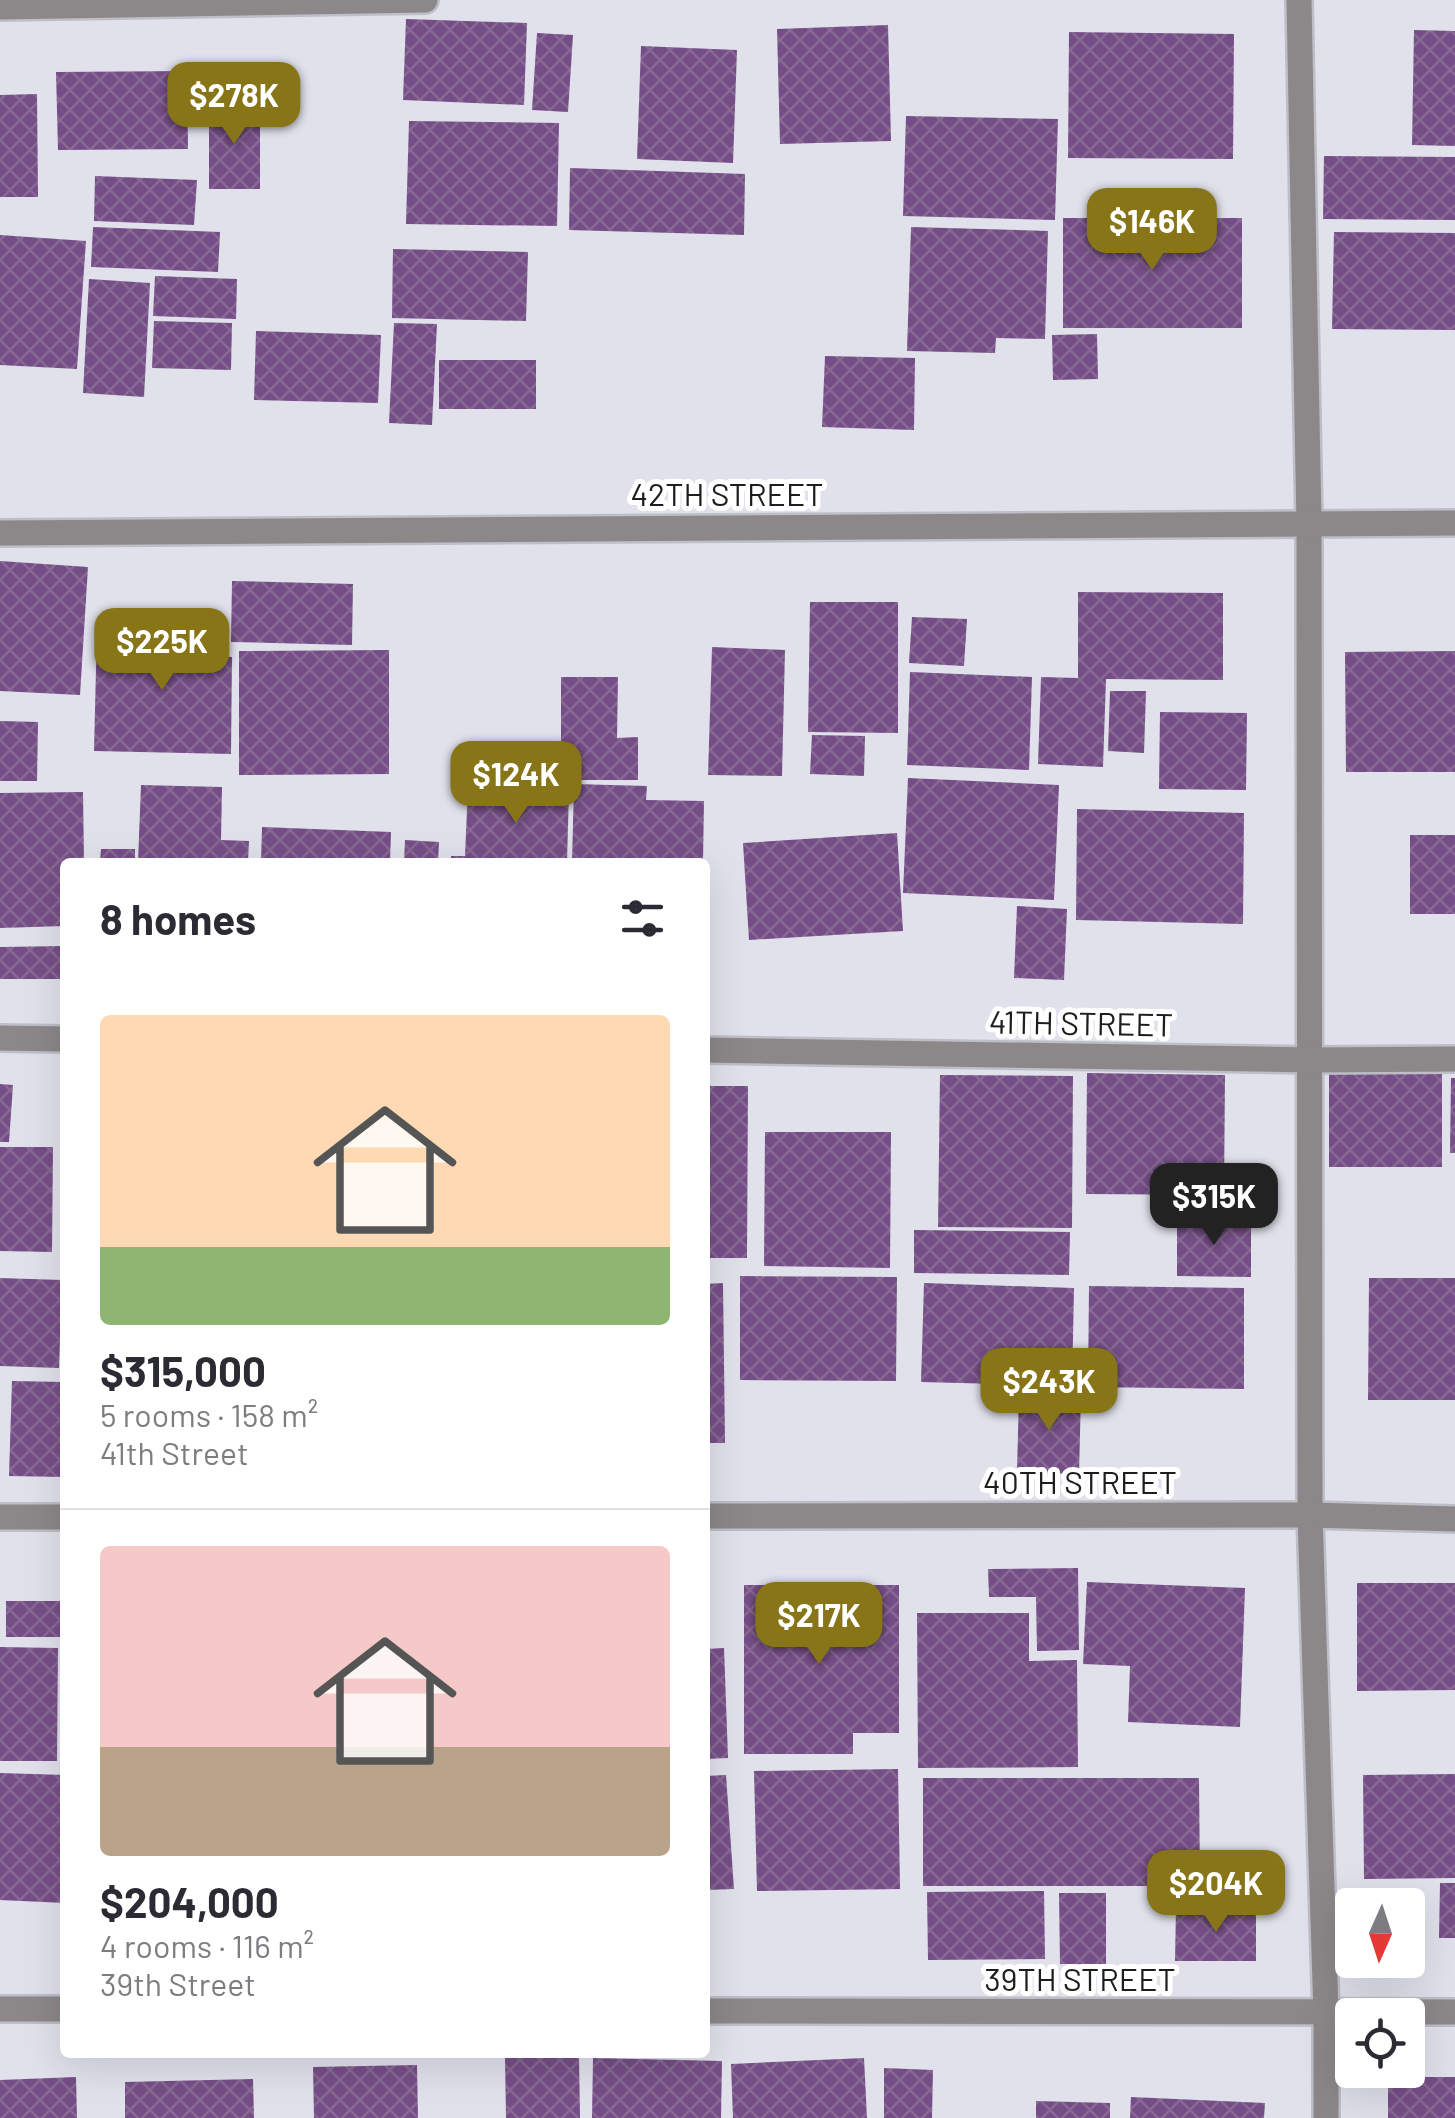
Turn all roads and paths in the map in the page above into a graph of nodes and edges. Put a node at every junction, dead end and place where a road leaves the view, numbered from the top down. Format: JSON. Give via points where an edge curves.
{"nodes":[{"id":1,"x":425,"y":0,"type":"edge"},
{"id":2,"x":1299,"y":0,"type":"edge"},
{"id":3,"x":0,"y":7,"type":"edge"},
{"id":4,"x":1309,"y":523,"type":"junction"},
{"id":5,"x":1455,"y":524,"type":"edge"},
{"id":6,"x":0,"y":533,"type":"edge"},
{"id":7,"x":0,"y":1038,"type":"edge"},
{"id":8,"x":60,"y":1039,"type":"edge"},
{"id":9,"x":710,"y":1050,"type":"edge"},
{"id":10,"x":1455,"y":1059,"type":"edge"},
{"id":11,"x":1312,"y":1060,"type":"junction"},
{"id":12,"x":1310,"y":1514,"type":"junction"},
{"id":13,"x":710,"y":1516,"type":"edge"},
{"id":14,"x":0,"y":1517,"type":"edge"},
{"id":15,"x":60,"y":1517,"type":"edge"},
{"id":16,"x":1455,"y":1519,"type":"edge"},
{"id":17,"x":0,"y":2008,"type":"edge"},
{"id":18,"x":60,"y":2009,"type":"edge"},
{"id":19,"x":710,"y":2011,"type":"edge"},
{"id":20,"x":1455,"y":2012,"type":"edge"},
{"id":21,"x":1326,"y":2013,"type":"junction"},
{"id":22,"x":1326,"y":2118,"type":"edge"}],
"edges":[{"from":1,"to":3,"type":"street"},
{"from":2,"to":4,"type":"street"},
{"from":4,"to":5,"type":"street","name":"42TH STREET"},
{"from":4,"to":6,"type":"street","name":"42TH STREET"},
{"from":4,"to":11,"type":"street"},
{"from":7,"to":8,"type":"street"},
{"from":9,"to":11,"type":"street","name":"41TH STREET"},
{"from":10,"to":11,"type":"street","name":"41TH STREET"},
{"from":11,"to":12,"type":"street"},
{"from":12,"to":13,"type":"street","name":"40TH STREET"},
{"from":12,"to":16,"type":"street","name":"40TH STREET"},
{"from":12,"to":21,"type":"street"},
{"from":14,"to":15,"type":"street"},
{"from":17,"to":18,"type":"street"},
{"from":19,"to":21,"type":"street","name":"39TH STREET"},
{"from":20,"to":21,"type":"street","name":"39TH STREET"},
{"from":21,"to":22,"type":"street"}]}
